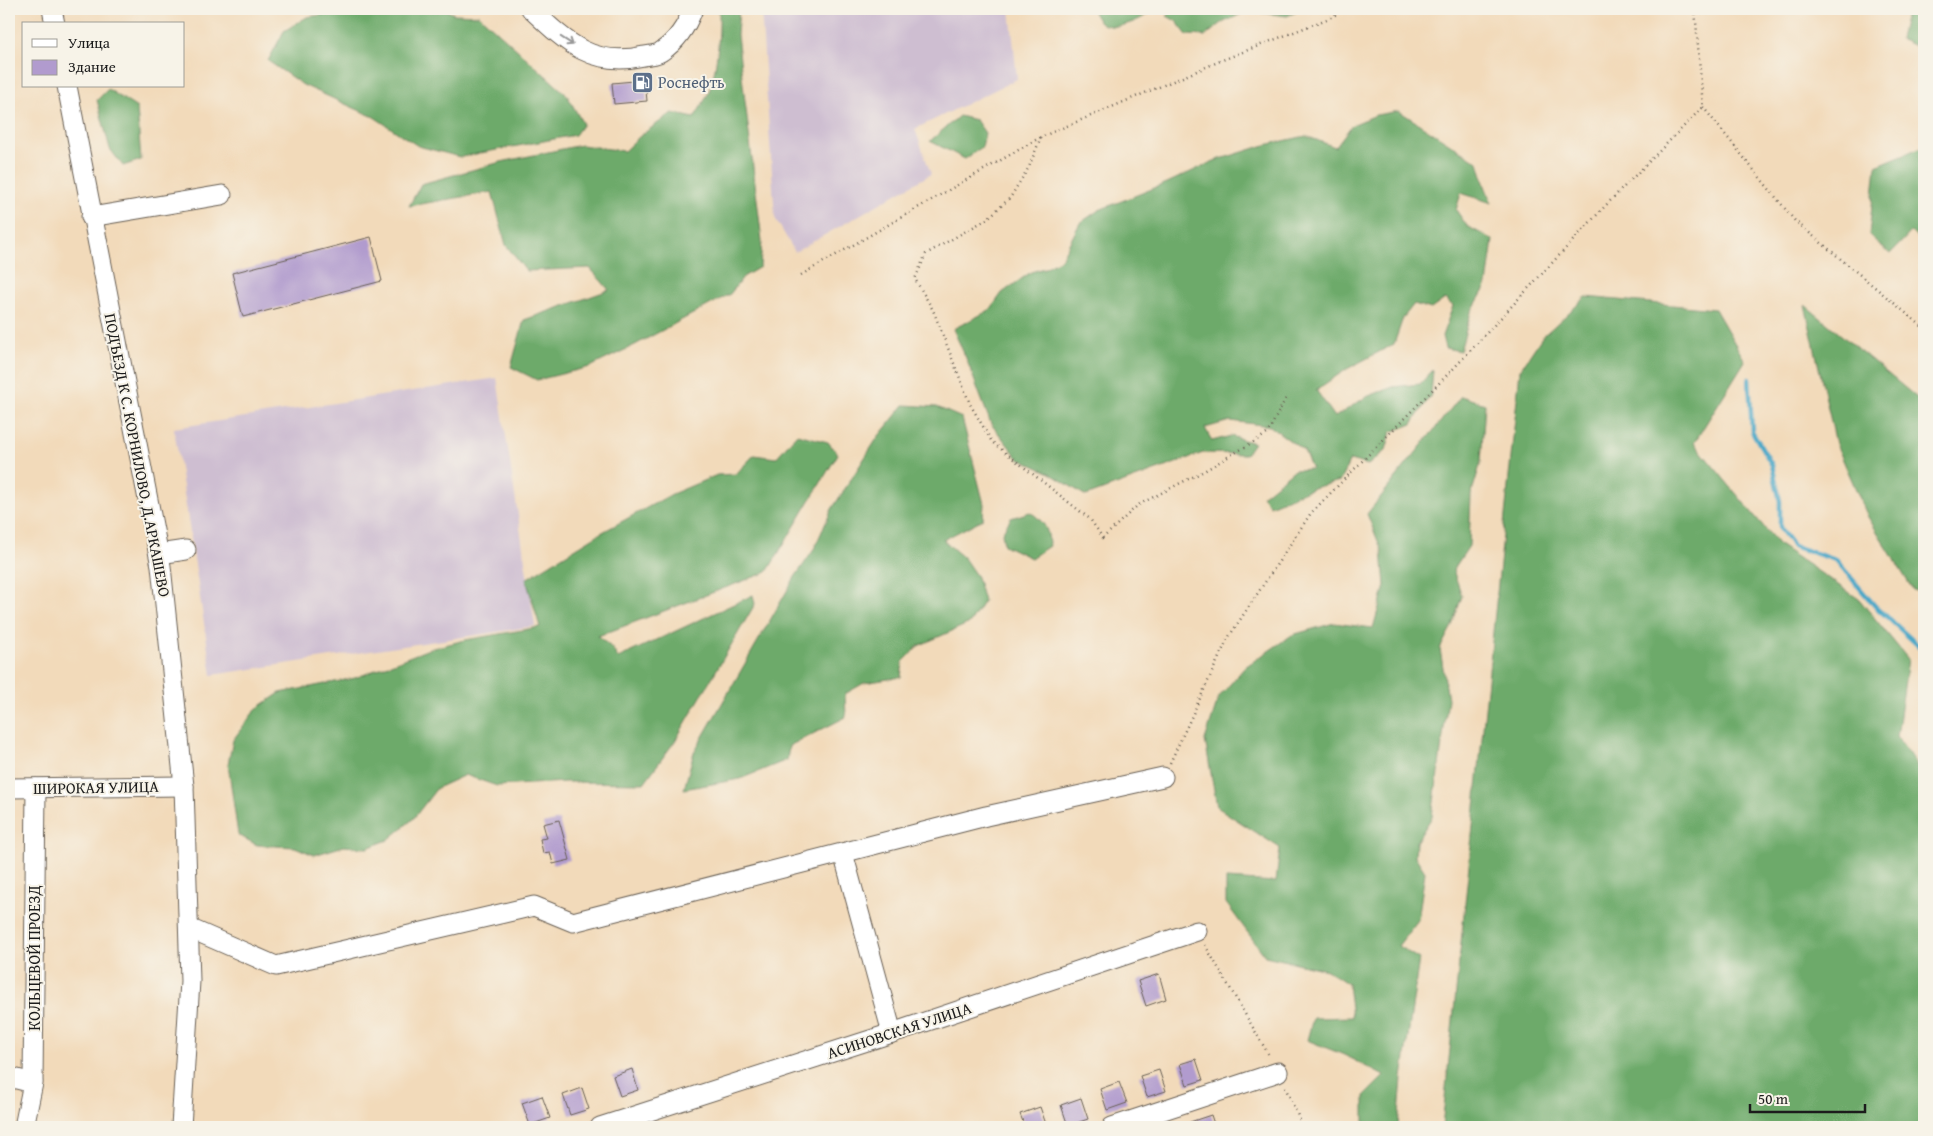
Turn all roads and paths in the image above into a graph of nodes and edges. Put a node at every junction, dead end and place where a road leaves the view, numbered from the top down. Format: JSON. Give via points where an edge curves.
{"nodes":[{"id":1,"x":52,"y":9,"type":"edge"},
{"id":2,"x":530,"y":9,"type":"edge"},
{"id":3,"x":694,"y":9,"type":"edge"},
{"id":4,"x":1347,"y":9,"type":"edge"},
{"id":5,"x":1695,"y":9,"type":"edge"},
{"id":6,"x":55,"y":22,"type":"edge"},
{"id":7,"x":67,"y":88,"type":"edge"},
{"id":8,"x":1703,"y":108,"type":"junction"},
{"id":9,"x":1040,"y":137,"type":"junction"},
{"id":10,"x":222,"y":195,"type":"dead end"},
{"id":11,"x":91,"y":217,"type":"junction"},
{"id":12,"x":802,"y":275,"type":"dead end"},
{"id":13,"x":1924,"y":328,"type":"edge"},
{"id":14,"x":1286,"y":398,"type":"dead end"},
{"id":15,"x":186,"y":550,"type":"dead end"},
{"id":16,"x":159,"y":554,"type":"junction"},
{"id":17,"x":1163,"y":777,"type":"joint"},
{"id":18,"x":184,"y":786,"type":"junction"},
{"id":19,"x":9,"y":788,"type":"edge"},
{"id":20,"x":36,"y":788,"type":"junction"},
{"id":21,"x":843,"y":853,"type":"junction"},
{"id":22,"x":189,"y":928,"type":"junction"},
{"id":23,"x":1197,"y":931,"type":"joint"},
{"id":24,"x":892,"y":1033,"type":"junction"},
{"id":25,"x":1278,"y":1072,"type":"junction"},
{"id":26,"x":9,"y":1077,"type":"edge"},
{"id":27,"x":33,"y":1082,"type":"junction"},
{"id":28,"x":24,"y":1127,"type":"edge"},
{"id":29,"x":181,"y":1127,"type":"edge"},
{"id":30,"x":600,"y":1127,"type":"edge"},
{"id":31,"x":1112,"y":1127,"type":"edge"},
{"id":32,"x":1303,"y":1127,"type":"edge"}],
"edges":[{"from":1,"to":6,"type":"street"},
{"from":2,"to":3,"type":"street","one_way":true,"via":[[560,36],[608,60],[629,60],[661,52],[683,30]]},
{"from":4,"to":9,"type":"path"},
{"from":5,"to":8,"type":"path"},
{"from":7,"to":11,"type":"street","name":"ПОДЪЕЗД К С. КОРНИЛОВО, Д.АРКАШЕВО"},
{"from":8,"to":13,"type":"path","via":[[1796,221]]},
{"from":8,"to":17,"type":"path","via":[[1311,513],[1228,638]]},
{"from":9,"to":12,"type":"path"},
{"from":9,"to":14,"type":"path","via":[[1029,167],[1010,198],[987,220],[926,254],[915,279],[933,310],[970,404],[992,442],[1090,519],[1103,538],[1138,505],[1267,434]]},
{"from":10,"to":11,"type":"street"},
{"from":11,"to":16,"type":"street","name":"ПОДЪЕЗД К С. КОРНИЛОВО, Д.АРКАШЕВО"},
{"from":15,"to":16,"type":"street"},
{"from":16,"to":18,"type":"street","name":"ПОДЪЕЗД К С. КОРНИЛОВО, Д.АРКАШЕВО"},
{"from":17,"to":21,"type":"street","via":[[986,816]]},
{"from":18,"to":20,"type":"street","name":"ШИРОКАЯ УЛИЦА"},
{"from":18,"to":22,"type":"street","name":"ПОДЪЕЗД К С. КОРНИЛОВО, Д.АРКАШЕВО"},
{"from":19,"to":20,"type":"street","name":"ШИРОКАЯ УЛИЦА"},
{"from":20,"to":27,"type":"street","name":"КОЛЬЦЕВОЙ ПРОЕЗД"},
{"from":21,"to":22,"type":"street","via":[[573,922],[534,906],[276,966]]},
{"from":21,"to":24,"type":"street"},
{"from":22,"to":29,"type":"street","name":"ПОДЪЕЗД К С. КОРНИЛОВО, Д.АРКАШЕВО","via":[[190,981]]},
{"from":23,"to":24,"type":"street","name":"АСИНОВСКАЯ УЛИЦА"},
{"from":23,"to":25,"type":"path"},
{"from":24,"to":30,"type":"street","name":"АСИНОВСКАЯ УЛИЦА"},
{"from":25,"to":31,"type":"street"},
{"from":25,"to":32,"type":"path"},
{"from":26,"to":27,"type":"street"},
{"from":27,"to":28,"type":"street","name":"КОЛЬЦЕВОЙ ПРОЕЗД"}]}
